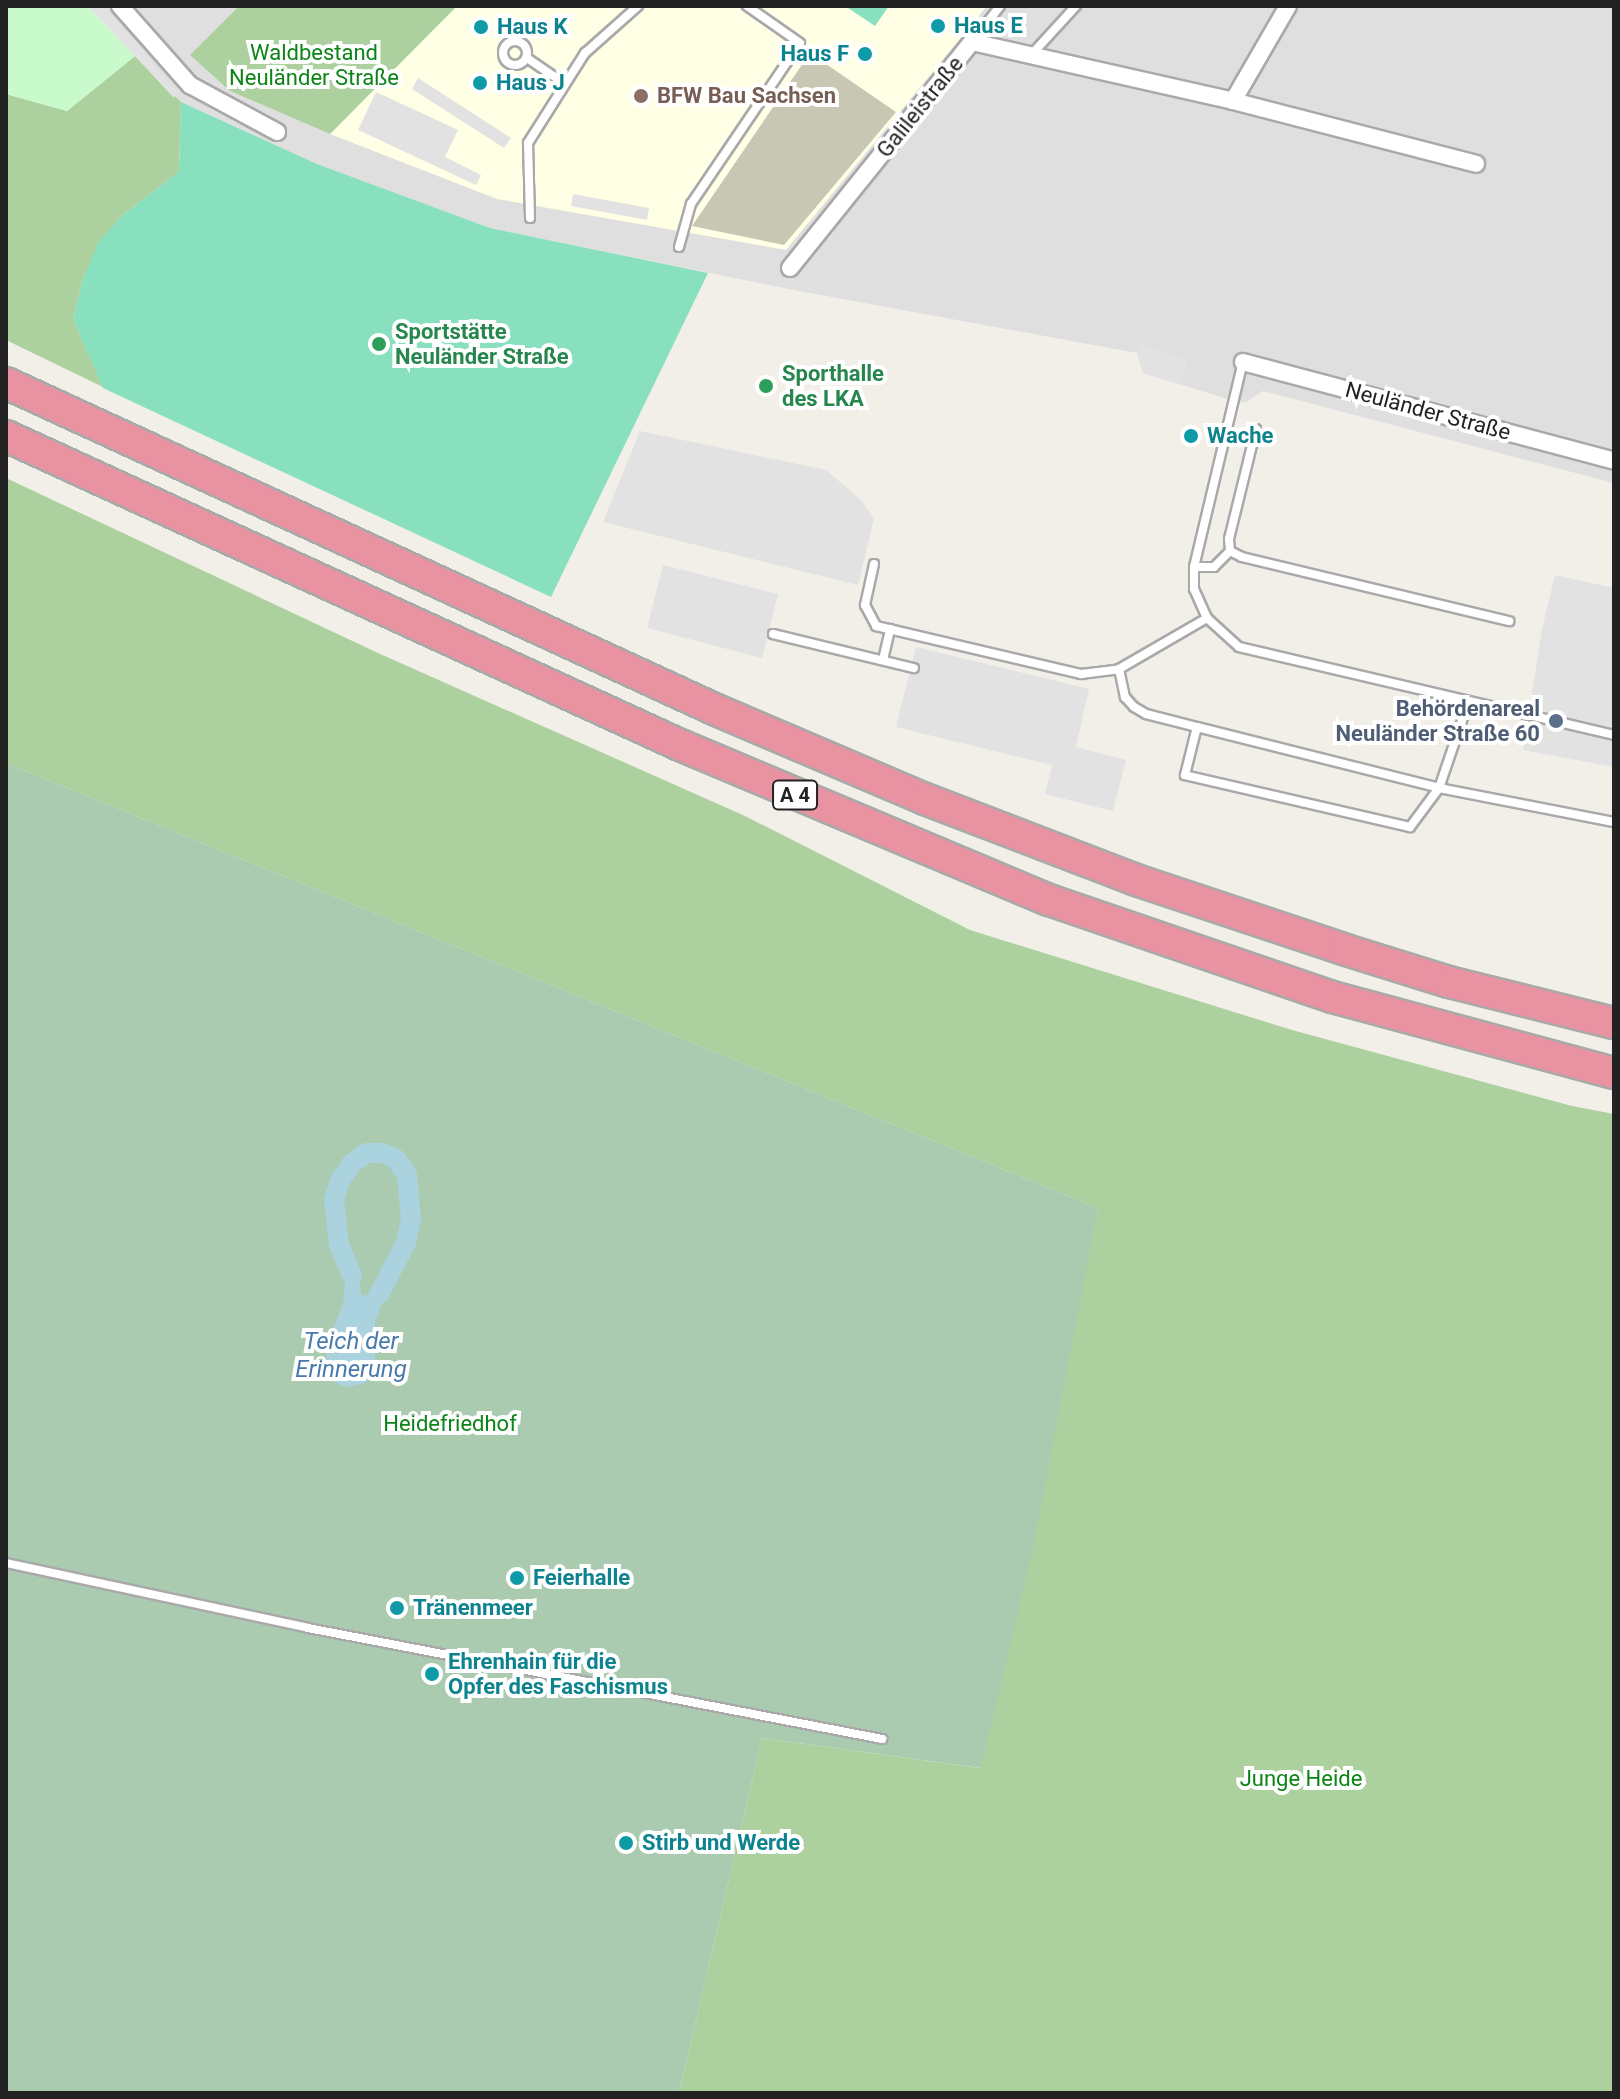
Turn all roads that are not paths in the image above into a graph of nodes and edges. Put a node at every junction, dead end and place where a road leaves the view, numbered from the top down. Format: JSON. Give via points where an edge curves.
{"nodes":[{"id":1,"x":120,"y":6,"type":"edge"},
{"id":2,"x":638,"y":6,"type":"edge"},
{"id":3,"x":747,"y":6,"type":"edge"},
{"id":4,"x":1000,"y":6,"type":"edge"},
{"id":5,"x":1076,"y":6,"type":"edge"},
{"id":6,"x":1288,"y":6,"type":"edge"},
{"id":7,"x":972,"y":42,"type":"junction"},
{"id":8,"x":1032,"y":54,"type":"junction"},
{"id":9,"x":527,"y":58,"type":"dead end"},
{"id":10,"x":565,"y":84,"type":"junction"},
{"id":11,"x":1233,"y":101,"type":"junction"},
{"id":12,"x":277,"y":132,"type":"dead end"},
{"id":13,"x":1476,"y":164,"type":"dead end"},
{"id":14,"x":530,"y":218,"type":"dead end"},
{"id":15,"x":679,"y":247,"type":"dead end"},
{"id":16,"x":790,"y":268,"type":"dead end"},
{"id":17,"x":1243,"y":362,"type":"joint"},
{"id":18,"x":6,"y":383,"type":"edge"},
{"id":19,"x":1256,"y":429,"type":"dead end"},
{"id":20,"x":6,"y":436,"type":"edge"},
{"id":21,"x":1614,"y":461,"type":"edge"},
{"id":22,"x":1230,"y":551,"type":"junction"},
{"id":23,"x":874,"y":564,"type":"dead end"},
{"id":24,"x":1194,"y":567,"type":"junction"},
{"id":25,"x":1207,"y":618,"type":"junction"},
{"id":26,"x":1509,"y":621,"type":"dead end"},
{"id":27,"x":890,"y":629,"type":"junction"},
{"id":28,"x":773,"y":634,"type":"dead end"},
{"id":29,"x":883,"y":660,"type":"junction"},
{"id":30,"x":914,"y":668,"type":"dead end"},
{"id":31,"x":1119,"y":669,"type":"junction"},
{"id":32,"x":1468,"y":703,"type":"junction"},
{"id":33,"x":1197,"y":727,"type":"junction"},
{"id":34,"x":1614,"y":735,"type":"edge"},
{"id":35,"x":1439,"y":788,"type":"junction"},
{"id":36,"x":1614,"y":822,"type":"edge"},
{"id":37,"x":1614,"y":1023,"type":"edge"},
{"id":38,"x":1614,"y":1073,"type":"edge"},
{"id":39,"x":6,"y":1563,"type":"edge"},
{"id":40,"x":882,"y":1739,"type":"dead end"}],
"edges":[{"from":1,"to":12,"type":"street","via":[[190,85]]},
{"from":2,"to":10,"type":"lane","via":[[585,53]]},
{"from":3,"to":15,"type":"lane","via":[[800,43],[691,204]]},
{"from":4,"to":7,"type":"lane"},
{"from":5,"to":8,"type":"lane"},
{"from":6,"to":11,"type":"street"},
{"from":7,"to":8,"type":"street","name":"Galileistraße"},
{"from":7,"to":16,"type":"street","name":"Galileistraße"},
{"from":8,"to":11,"type":"street","name":"Galileistraße"},
{"from":9,"to":10,"type":"lane"},
{"from":10,"to":14,"type":"lane","via":[[528,143]]},
{"from":11,"to":13,"type":"street","name":"Galileistraße"},
{"from":17,"to":21,"type":"street","name":"Neuländer Straße"},
{"from":17,"to":24,"type":"lane"},
{"from":18,"to":37,"type":"highway","number":"A 4","via":[[714,709],[925,799],[1136,880],[1346,950]]},
{"from":19,"to":22,"type":"lane"},
{"from":20,"to":38,"type":"highway","number":"A 4","via":[[680,745],[1035,894],[1332,997]]},
{"from":22,"to":24,"type":"lane","via":[[1214,567]]},
{"from":22,"to":26,"type":"lane"},
{"from":23,"to":27,"type":"lane","via":[[865,605],[876,626]]},
{"from":24,"to":25,"type":"lane","via":[[1194,589]]},
{"from":25,"to":31,"type":"lane"},
{"from":25,"to":32,"type":"lane","via":[[1239,647]]},
{"from":27,"to":29,"type":"lane"},
{"from":27,"to":31,"type":"lane","via":[[1081,674]]},
{"from":28,"to":29,"type":"lane"},
{"from":29,"to":30,"type":"lane"},
{"from":31,"to":33,"type":"lane","via":[[1125,697],[1134,707]]},
{"from":32,"to":34,"type":"lane"},
{"from":32,"to":35,"type":"lane"},
{"from":33,"to":35,"type":"lane"},
{"from":33,"to":35,"type":"lane","via":[[1185,775],[1410,827]]},
{"from":35,"to":36,"type":"lane"},
{"from":39,"to":40,"type":"lane","via":[[308,1628]]}]}
